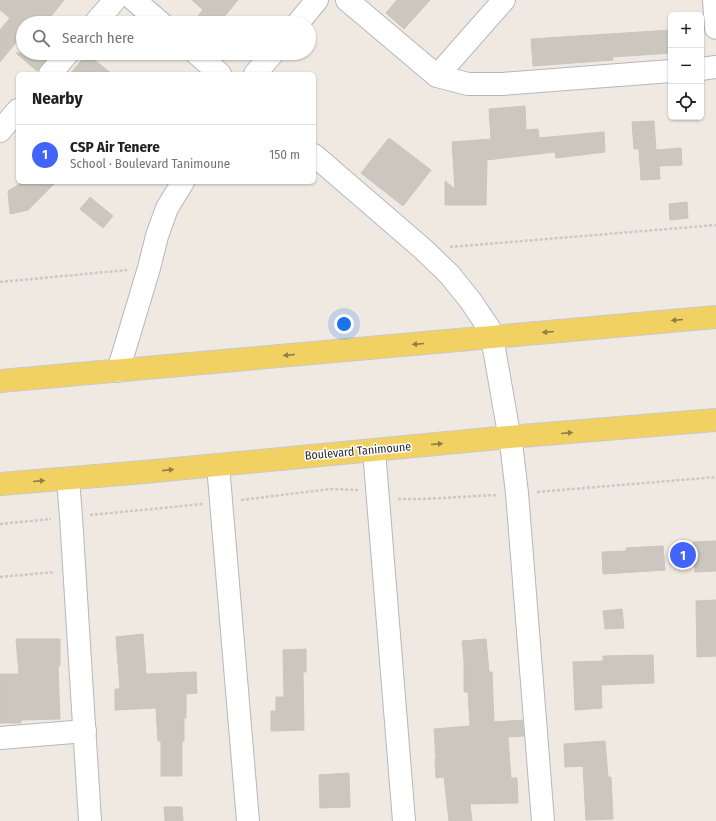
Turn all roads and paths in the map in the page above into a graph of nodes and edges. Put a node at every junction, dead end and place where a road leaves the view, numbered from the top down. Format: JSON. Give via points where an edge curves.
{"nodes":[{"id":1,"x":115,"y":0,"type":"edge"},
{"id":2,"x":134,"y":0,"type":"edge"},
{"id":3,"x":317,"y":0,"type":"edge"},
{"id":4,"x":347,"y":0,"type":"edge"},
{"id":5,"x":504,"y":0,"type":"edge"},
{"id":6,"x":714,"y":0,"type":"edge"},
{"id":7,"x":101,"y":16,"type":"edge"},
{"id":8,"x":153,"y":16,"type":"edge"},
{"id":9,"x":304,"y":16,"type":"edge"},
{"id":10,"x":716,"y":28,"type":"edge"},
{"id":11,"x":62,"y":60,"type":"edge"},
{"id":12,"x":204,"y":60,"type":"edge"},
{"id":13,"x":267,"y":60,"type":"edge"},
{"id":14,"x":716,"y":67,"type":"edge"},
{"id":15,"x":704,"y":69,"type":"edge"},
{"id":16,"x":668,"y":71,"type":"edge"},
{"id":17,"x":52,"y":72,"type":"edge"},
{"id":18,"x":218,"y":72,"type":"edge"},
{"id":19,"x":258,"y":72,"type":"edge"},
{"id":20,"x":437,"y":76,"type":"junction"},
{"id":21,"x":16,"y":112,"type":"edge"},
{"id":22,"x":0,"y":131,"type":"edge"},
{"id":23,"x":316,"y":157,"type":"edge"},
{"id":24,"x":182,"y":184,"type":"edge"},
{"id":25,"x":716,"y":225,"type":"edge"},
{"id":26,"x":423,"y":249,"type":"junction"},
{"id":27,"x":149,"y":268,"type":"junction"},
{"id":28,"x":0,"y":282,"type":"edge"},
{"id":29,"x":716,"y":316,"type":"edge"},
{"id":30,"x":492,"y":337,"type":"junction"},
{"id":31,"x":118,"y":370,"type":"junction"},
{"id":32,"x":0,"y":381,"type":"edge"},
{"id":33,"x":716,"y":420,"type":"edge"},
{"id":34,"x":509,"y":437,"type":"junction"},
{"id":35,"x":374,"y":450,"type":"junction"},
{"id":36,"x":218,"y":465,"type":"junction"},
{"id":37,"x":68,"y":478,"type":"junction"},
{"id":38,"x":0,"y":484,"type":"edge"},
{"id":39,"x":74,"y":571,"type":"junction"},
{"id":40,"x":0,"y":577,"type":"edge"},
{"id":41,"x":85,"y":731,"type":"junction"},
{"id":42,"x":0,"y":738,"type":"edge"},
{"id":43,"x":90,"y":821,"type":"edge"},
{"id":44,"x":248,"y":821,"type":"edge"},
{"id":45,"x":404,"y":821,"type":"edge"},
{"id":46,"x":544,"y":821,"type":"edge"}],
"edges":[{"from":1,"to":7,"type":"street"},
{"from":2,"to":8,"type":"street"},
{"from":3,"to":9,"type":"street"},
{"from":4,"to":20,"type":"street"},
{"from":5,"to":20,"type":"street"},
{"from":6,"to":10,"type":"street"},
{"from":11,"to":17,"type":"street"},
{"from":12,"to":18,"type":"street"},
{"from":13,"to":19,"type":"street"},
{"from":14,"to":15,"type":"street"},
{"from":16,"to":20,"type":"street","via":[[502,84],[468,84]]},
{"from":21,"to":22,"type":"street"},
{"from":23,"to":26,"type":"street"},
{"from":24,"to":27,"type":"street","via":[[167,208]]},
{"from":25,"to":26,"type":"path"},
{"from":26,"to":30,"type":"street","via":[[449,274],[470,300],[489,328]]},
{"from":27,"to":28,"type":"path"},
{"from":27,"to":31,"type":"street"},
{"from":29,"to":30,"type":"main road","one_way":true},
{"from":30,"to":31,"type":"main road","one_way":true},
{"from":30,"to":34,"type":"street"},
{"from":31,"to":32,"type":"main road"},
{"from":34,"to":33,"type":"main road","name":"Boulevard Tanimoune","one_way":true},
{"from":35,"to":34,"type":"main road","name":"Boulevard Tanimoune","one_way":true},
{"from":34,"to":46,"type":"street","via":[[517,493]]},
{"from":35,"to":36,"type":"main road","name":"Boulevard Tanimoune"},
{"from":35,"to":45,"type":"street"},
{"from":37,"to":36,"type":"main road","name":"Boulevard Tanimoune","one_way":true},
{"from":36,"to":44,"type":"street"},
{"from":38,"to":37,"type":"main road","name":"Boulevard Tanimoune","one_way":true},
{"from":37,"to":39,"type":"street"},
{"from":39,"to":40,"type":"path"},
{"from":39,"to":41,"type":"street"},
{"from":41,"to":42,"type":"street"},
{"from":41,"to":43,"type":"street"}]}
